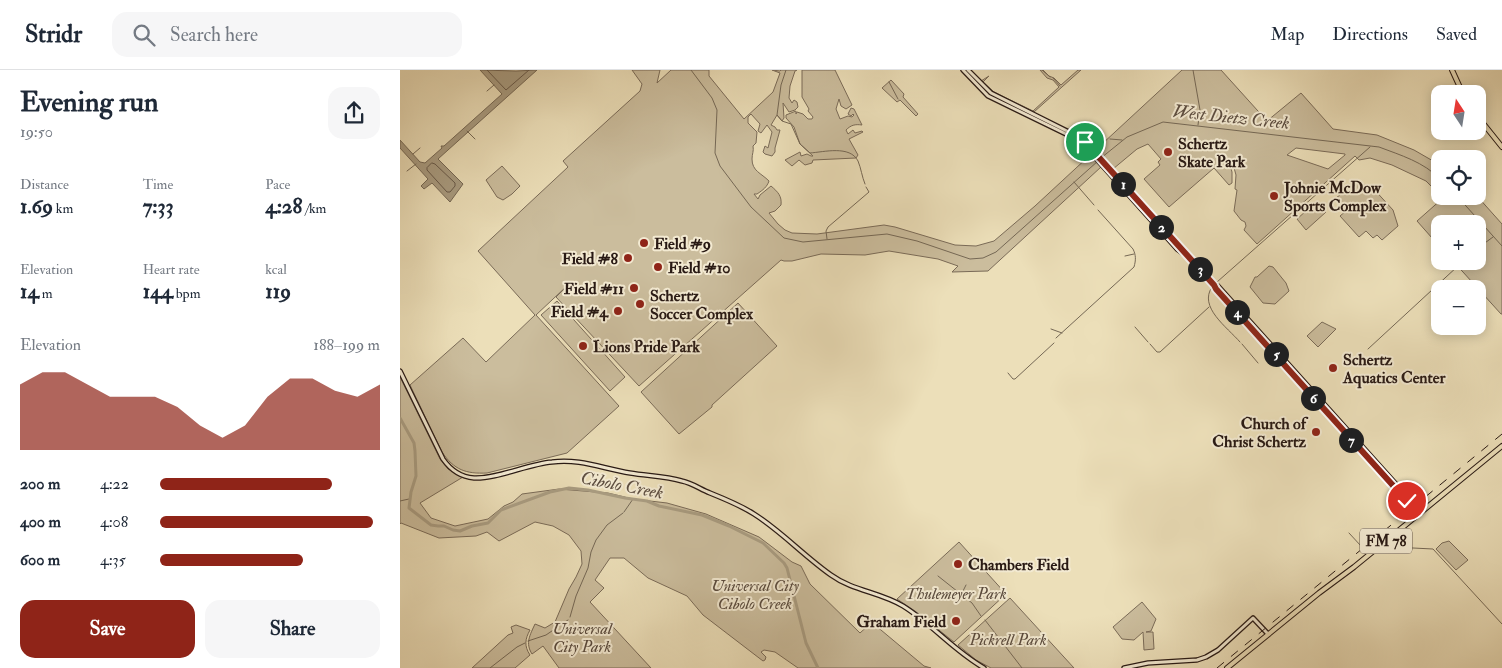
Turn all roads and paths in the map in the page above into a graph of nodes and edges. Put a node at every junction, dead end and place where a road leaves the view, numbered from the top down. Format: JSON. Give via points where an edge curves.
{"nodes":[{"id":1,"x":963,"y":70,"type":"edge"},
{"id":2,"x":968,"y":70,"type":"edge"},
{"id":3,"x":1452,"y":70,"type":"edge"},
{"id":4,"x":1459,"y":85,"type":"edge"},
{"id":5,"x":1486,"y":127,"type":"edge"},
{"id":6,"x":1502,"y":147,"type":"edge"},
{"id":7,"x":1091,"y":151,"type":"junction"},
{"id":8,"x":400,"y":371,"type":"edge"},
{"id":9,"x":1502,"y":446,"type":"edge"},
{"id":10,"x":1420,"y":513,"type":"junction"},
{"id":11,"x":1268,"y":634,"type":"junction"},
{"id":12,"x":984,"y":668,"type":"edge"},
{"id":13,"x":1124,"y":668,"type":"edge"},
{"id":14,"x":1227,"y":668,"type":"edge"}],
"edges":[{"from":1,"to":7,"type":"main road","via":[[988,96],[1068,135]]},
{"from":2,"to":7,"type":"main road","via":[[991,93],[1070,132],[1085,142]]},
{"from":3,"to":4,"type":"main road"},
{"from":5,"to":6,"type":"main road"},
{"from":7,"to":10,"type":"main road"},
{"from":8,"to":12,"type":"main road","via":[[443,459],[460,474],[480,478],[545,462],[565,461],[688,482],[755,514],[838,580],[902,606]]},
{"from":9,"to":10,"type":"main road","number":"FM 78"},
{"from":10,"to":11,"type":"main road","number":"FM 78"},
{"from":11,"to":13,"type":"main road","via":[[1253,618],[1206,657]]},
{"from":11,"to":14,"type":"main road","number":"FM 78"}]}
